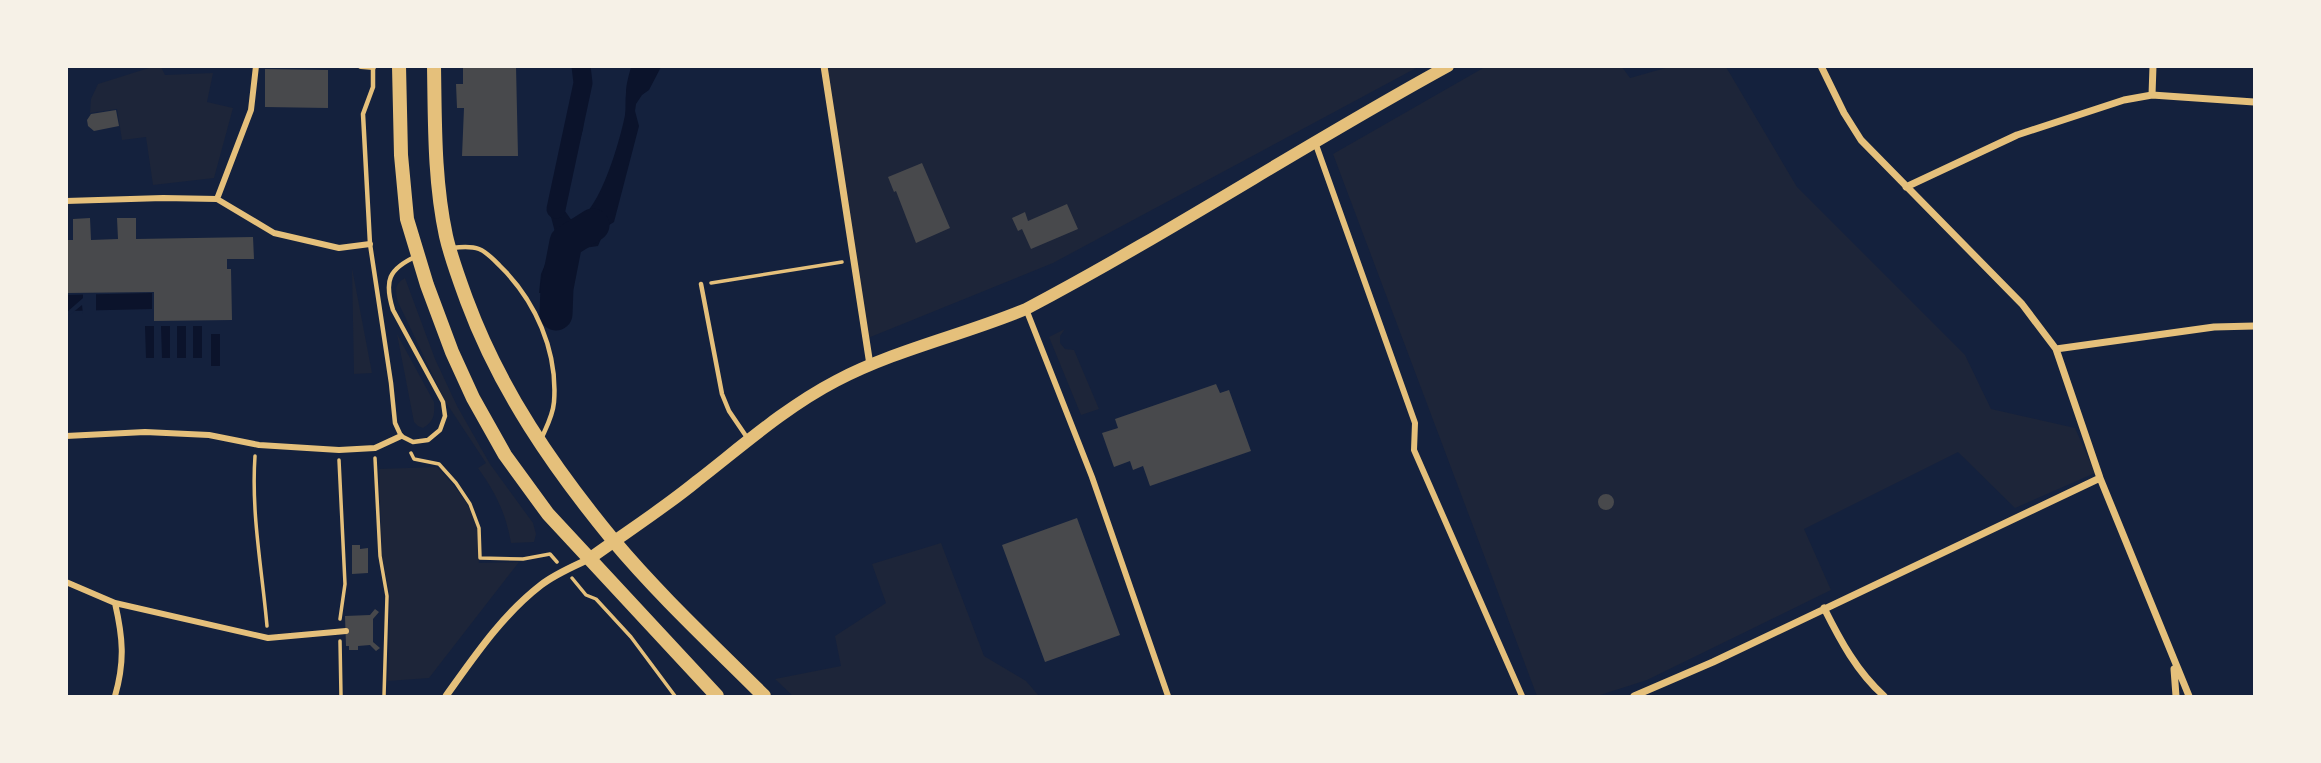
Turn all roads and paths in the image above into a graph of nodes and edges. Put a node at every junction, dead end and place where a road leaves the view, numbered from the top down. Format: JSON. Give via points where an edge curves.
{"nodes":[{"id":1,"x":256,"y":66,"type":"edge"},
{"id":2,"x":361,"y":66,"type":"edge"},
{"id":3,"x":399,"y":66,"type":"edge"},
{"id":4,"x":434,"y":66,"type":"edge"},
{"id":5,"x":824,"y":66,"type":"edge"},
{"id":6,"x":1448,"y":66,"type":"edge"},
{"id":7,"x":1821,"y":66,"type":"edge"},
{"id":8,"x":2153,"y":66,"type":"edge"},
{"id":9,"x":373,"y":67,"type":"edge"},
{"id":10,"x":2152,"y":95,"type":"junction"},
{"id":11,"x":2255,"y":102,"type":"edge"},
{"id":12,"x":1315,"y":142,"type":"junction"},
{"id":13,"x":1906,"y":187,"type":"junction"},
{"id":14,"x":217,"y":199,"type":"junction"},
{"id":15,"x":66,"y":201,"type":"edge"},
{"id":16,"x":370,"y":244,"type":"junction"},
{"id":17,"x":449,"y":248,"type":"junction"},
{"id":18,"x":417,"y":256,"type":"junction"},
{"id":19,"x":839,"y":262,"type":"dead end"},
{"id":20,"x":701,"y":284,"type":"joint"},
{"id":21,"x":1026,"y":309,"type":"junction"},
{"id":22,"x":2255,"y":326,"type":"edge"},
{"id":23,"x":2056,"y":349,"type":"junction"},
{"id":24,"x":870,"y":365,"type":"junction"},
{"id":25,"x":66,"y":436,"type":"edge"},
{"id":26,"x":401,"y":436,"type":"junction"},
{"id":27,"x":749,"y":440,"type":"junction"},
{"id":28,"x":541,"y":442,"type":"junction"},
{"id":29,"x":259,"y":444,"type":"junction"},
{"id":30,"x":375,"y":448,"type":"junction"},
{"id":31,"x":339,"y":450,"type":"junction"},
{"id":32,"x":2100,"y":478,"type":"junction"},
{"id":33,"x":614,"y":541,"type":"junction"},
{"id":34,"x":550,"y":554,"type":"dead end"},
{"id":35,"x":589,"y":559,"type":"junction"},
{"id":36,"x":66,"y":582,"type":"edge"},
{"id":37,"x":586,"y":595,"type":"dead end"},
{"id":38,"x":115,"y":603,"type":"junction"},
{"id":39,"x":1824,"y":608,"type":"junction"},
{"id":40,"x":342,"y":631,"type":"junction"},
{"id":41,"x":268,"y":638,"type":"junction"},
{"id":42,"x":2174,"y":664,"type":"junction"},
{"id":43,"x":115,"y":696,"type":"edge"},
{"id":44,"x":341,"y":696,"type":"edge"},
{"id":45,"x":384,"y":696,"type":"edge"},
{"id":46,"x":446,"y":696,"type":"edge"},
{"id":47,"x":675,"y":696,"type":"edge"},
{"id":48,"x":717,"y":696,"type":"edge"},
{"id":49,"x":764,"y":696,"type":"edge"},
{"id":50,"x":1168,"y":696,"type":"edge"},
{"id":51,"x":1522,"y":696,"type":"edge"},
{"id":52,"x":1634,"y":696,"type":"edge"},
{"id":53,"x":1884,"y":696,"type":"edge"},
{"id":54,"x":2176,"y":696,"type":"edge"},
{"id":55,"x":2189,"y":696,"type":"edge"}],
"edges":[{"from":1,"to":14,"type":"street","via":[[251,110]]},
{"from":2,"to":9,"type":"street"},
{"from":3,"to":18,"type":"main road","via":[[404,198]]},
{"from":4,"to":17,"type":"main road","via":[[438,187]]},
{"from":5,"to":24,"type":"street"},
{"from":6,"to":12,"type":"main road"},
{"from":7,"to":13,"type":"street","via":[[1861,140]]},
{"from":8,"to":10,"type":"street"},
{"from":9,"to":16,"type":"lane","via":[[373,87],[363,114]]},
{"from":10,"to":11,"type":"street"},
{"from":10,"to":13,"type":"street","via":[[2017,135]]},
{"from":12,"to":21,"type":"main road"},
{"from":12,"to":51,"type":"street","via":[[1415,423],[1414,450]]},
{"from":13,"to":23,"type":"street","via":[[2022,304]]},
{"from":14,"to":15,"type":"street"},
{"from":14,"to":16,"type":"street","via":[[274,233],[339,248]]},
{"from":16,"to":26,"type":"lane","via":[[395,423]]},
{"from":17,"to":28,"type":"main road","via":[[492,363]]},
{"from":17,"to":28,"type":"lane","via":[[479,249],[489,256],[523,292],[539,321],[550,357],[555,399]]},
{"from":18,"to":26,"type":"lane","via":[[391,273],[388,295],[443,402],[445,416],[440,430],[428,440],[413,442]]},
{"from":18,"to":35,"type":"main road","via":[[452,352],[487,426],[523,481]]},
{"from":19,"to":20,"type":"path"},
{"from":20,"to":27,"type":"lane","via":[[722,394]]},
{"from":21,"to":24,"type":"main road"},
{"from":21,"to":50,"type":"street","via":[[1092,477]]},
{"from":22,"to":23,"type":"street","via":[[2214,327]]},
{"from":23,"to":32,"type":"street"},
{"from":24,"to":27,"type":"main road","via":[[802,401]]},
{"from":25,"to":29,"type":"street","via":[[158,432]]},
{"from":26,"to":30,"type":"street"},
{"from":26,"to":34,"type":"path","via":[[414,459],[439,464],[456,483],[479,528],[480,558]]},
{"from":27,"to":33,"type":"main road"},
{"from":28,"to":33,"type":"main road"},
{"from":29,"to":31,"type":"street"},
{"from":29,"to":41,"type":"path","via":[[254,511]]},
{"from":30,"to":31,"type":"street"},
{"from":30,"to":45,"type":"path","via":[[380,556],[387,596]]},
{"from":31,"to":40,"type":"path","via":[[345,584]]},
{"from":32,"to":39,"type":"street"},
{"from":32,"to":42,"type":"street"},
{"from":33,"to":35,"type":"main road"},
{"from":33,"to":49,"type":"main road"},
{"from":35,"to":46,"type":"street","via":[[542,584],[525,600],[499,626]]},
{"from":35,"to":48,"type":"main road"},
{"from":36,"to":38,"type":"street"},
{"from":37,"to":47,"type":"path","via":[[596,599],[631,637]]},
{"from":38,"to":41,"type":"street"},
{"from":38,"to":43,"type":"street","via":[[123,665]]},
{"from":39,"to":52,"type":"street"},
{"from":39,"to":53,"type":"street","via":[[1845,650]]},
{"from":40,"to":41,"type":"street"},
{"from":40,"to":44,"type":"path"},
{"from":42,"to":54,"type":"street"},
{"from":42,"to":55,"type":"street"}]}
